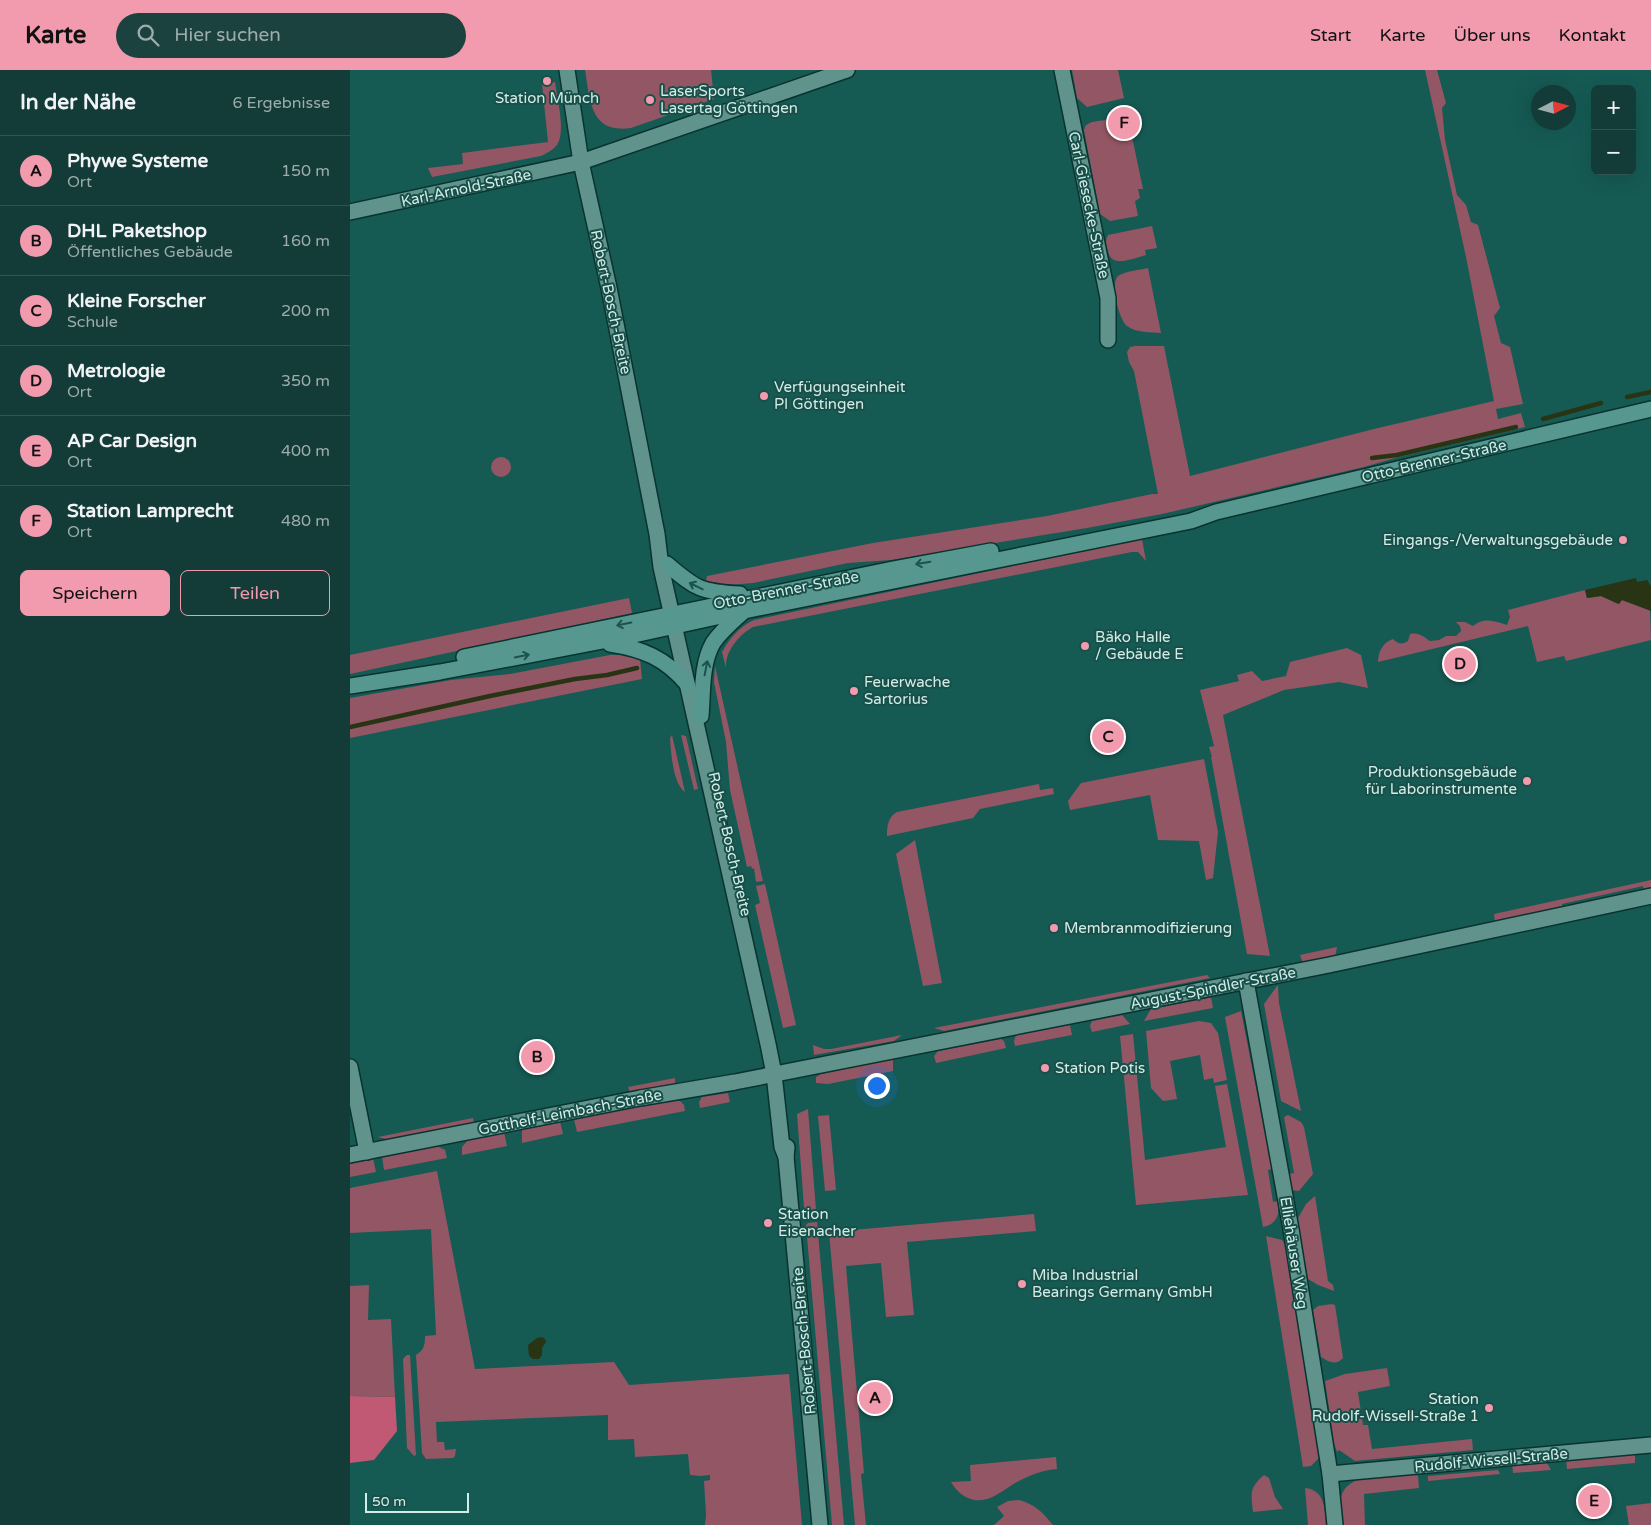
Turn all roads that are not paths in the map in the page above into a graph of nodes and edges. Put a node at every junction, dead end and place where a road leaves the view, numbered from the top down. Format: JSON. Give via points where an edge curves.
{"nodes":[{"id":1,"x":567,"y":70,"type":"edge"},
{"id":2,"x":847,"y":70,"type":"edge"},
{"id":3,"x":1062,"y":70,"type":"edge"},
{"id":4,"x":581,"y":162,"type":"junction"},
{"id":5,"x":350,"y":212,"type":"edge"},
{"id":6,"x":1108,"y":340,"type":"dead end"},
{"id":7,"x":1651,"y":409,"type":"edge"},
{"id":8,"x":1216,"y":512,"type":"junction"},
{"id":9,"x":657,"y":534,"type":"junction"},
{"id":10,"x":667,"y":564,"type":"junction"},
{"id":11,"x":761,"y":596,"type":"junction"},
{"id":12,"x":744,"y":611,"type":"junction"},
{"id":13,"x":676,"y":619,"type":"junction"},
{"id":14,"x":599,"y":642,"type":"junction"},
{"id":15,"x":687,"y":684,"type":"junction"},
{"id":16,"x":354,"y":685,"type":"edge"},
{"id":17,"x":701,"y":716,"type":"junction"},
{"id":18,"x":1651,"y":896,"type":"edge"},
{"id":19,"x":1246,"y":981,"type":"junction"},
{"id":20,"x":350,"y":1067,"type":"edge"},
{"id":21,"x":776,"y":1074,"type":"junction"},
{"id":22,"x":367,"y":1152,"type":"junction"},
{"id":23,"x":350,"y":1155,"type":"edge"},
{"id":24,"x":1651,"y":1446,"type":"edge"},
{"id":25,"x":1330,"y":1474,"type":"junction"},
{"id":26,"x":820,"y":1525,"type":"edge"},
{"id":27,"x":1335,"y":1525,"type":"edge"}],
"edges":[{"from":1,"to":4,"type":"street","name":"Robert-Bosch-Breite"},
{"from":2,"to":4,"type":"street","name":"Karl-Arnold-Straße"},
{"from":3,"to":6,"type":"street","name":"Carl-Giesecke-Straße","via":[[1108,298]]},
{"from":4,"to":5,"type":"street","name":"Karl-Arnold-Straße"},
{"from":4,"to":9,"type":"street","name":"Robert-Bosch-Breite"},
{"from":7,"to":8,"type":"main road","name":"Otto-Brenner-Straße"},
{"from":8,"to":11,"type":"main road","name":"Otto-Brenner-Straße","one_way":true,"via":[[1190,514]]},
{"from":8,"to":12,"type":"main road","name":"Otto-Brenner-Straße","via":[[1191,521]]},
{"from":9,"to":10,"type":"street","name":"Robert-Bosch-Breite"},
{"from":9,"to":13,"type":"street","name":"Robert-Bosch-Breite","via":[[661,567]]},
{"from":11,"to":10,"type":"main road","one_way":true,"via":[[704,590],[693,586]]},
{"from":10,"to":13,"type":"street","name":"Robert-Bosch-Breite"},
{"from":11,"to":13,"type":"main road","name":"Otto-Brenner-Straße"},
{"from":12,"to":13,"type":"main road","name":"Otto-Brenner-Straße"},
{"from":17,"to":12,"type":"main road","one_way":true,"via":[[704,672],[712,645]]},
{"from":13,"to":14,"type":"main road","name":"Otto-Brenner-Straße"},
{"from":13,"to":15,"type":"street","name":"Robert-Bosch-Breite"},
{"from":13,"to":16,"type":"main road","name":"Otto-Brenner-Straße","one_way":true,"via":[[414,669]]},
{"from":13,"to":17,"type":"street","name":"Robert-Bosch-Breite"},
{"from":14,"to":15,"type":"main road","via":[[630,647],[651,655],[670,666]]},
{"from":16,"to":14,"type":"main road","name":"Otto-Brenner-Straße","one_way":true},
{"from":15,"to":21,"type":"street","name":"Robert-Bosch-Breite"},
{"from":17,"to":21,"type":"street","name":"Robert-Bosch-Breite","via":[[774,1043]]},
{"from":18,"to":19,"type":"street","name":"August-Spindler-Straße"},
{"from":19,"to":21,"type":"street","name":"August-Spindler-Straße"},
{"from":19,"to":25,"type":"street","name":"Elliehäuser Weg","via":[[1290,1222]]},
{"from":20,"to":22,"type":"street"},
{"from":21,"to":22,"type":"street","name":"Gotthelf-Leimbach-Straße"},
{"from":21,"to":26,"type":"street","name":"Robert-Bosch-Breite"},
{"from":22,"to":23,"type":"street","name":"Gotthelf-Leimbach-Straße"},
{"from":24,"to":25,"type":"street","name":"Rudolf-Wissell-Straße"},
{"from":25,"to":27,"type":"street","name":"Elliehäuser Weg"}]}
